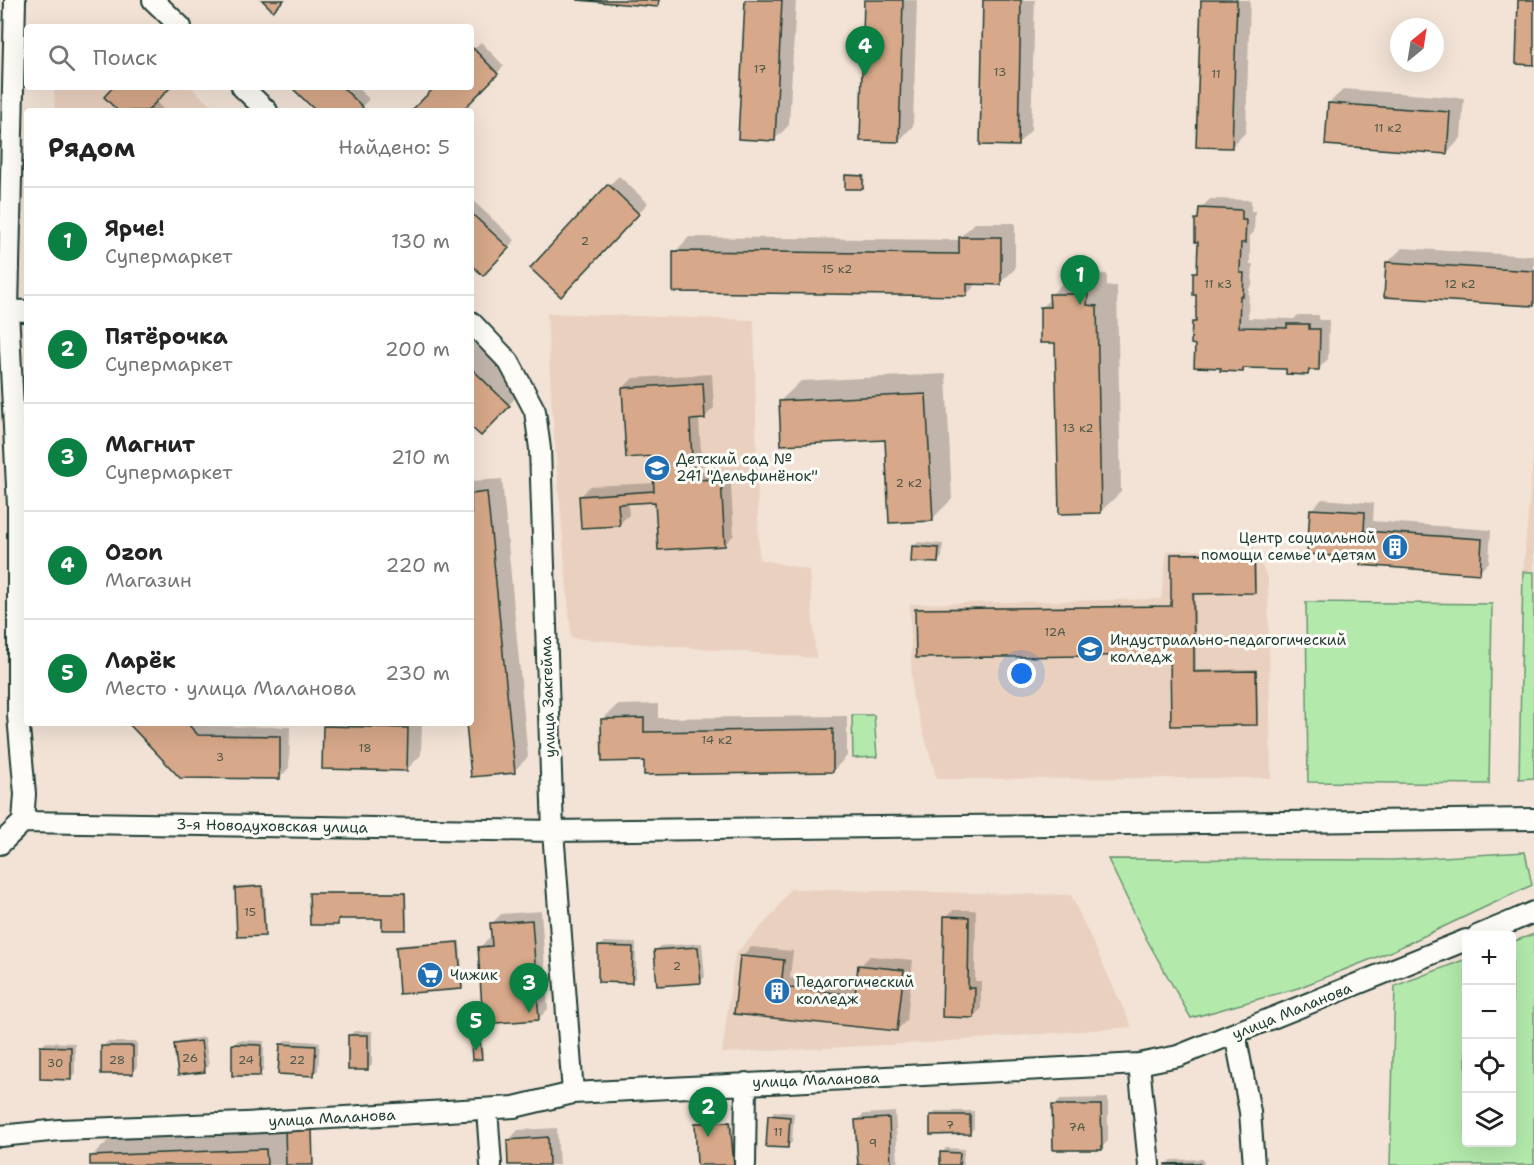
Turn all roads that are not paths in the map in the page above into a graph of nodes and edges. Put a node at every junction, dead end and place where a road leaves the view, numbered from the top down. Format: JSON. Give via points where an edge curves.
{"nodes":[{"id":1,"x":15,"y":0,"type":"edge"},
{"id":2,"x":153,"y":0,"type":"edge"},
{"id":3,"x":178,"y":24,"type":"edge"},
{"id":4,"x":245,"y":90,"type":"edge"},
{"id":5,"x":264,"y":108,"type":"edge"},
{"id":6,"x":12,"y":310,"type":"edge"},
{"id":7,"x":474,"y":325,"type":"edge"},
{"id":8,"x":9,"y":714,"type":"edge"},
{"id":9,"x":1534,"y":819,"type":"edge"},
{"id":10,"x":23,"y":822,"type":"junction"},
{"id":11,"x":553,"y":831,"type":"junction"},
{"id":12,"x":0,"y":844,"type":"edge"},
{"id":13,"x":1534,"y":912,"type":"edge"},
{"id":14,"x":1489,"y":931,"type":"edge"},
{"id":15,"x":1462,"y":942,"type":"edge"},
{"id":16,"x":1235,"y":1033,"type":"junction"},
{"id":17,"x":1139,"y":1065,"type":"junction"},
{"id":18,"x":746,"y":1083,"type":"junction"},
{"id":19,"x":573,"y":1093,"type":"junction"},
{"id":20,"x":487,"y":1109,"type":"junction"},
{"id":21,"x":0,"y":1136,"type":"edge"},
{"id":22,"x":491,"y":1165,"type":"edge"},
{"id":23,"x":745,"y":1165,"type":"edge"},
{"id":24,"x":1149,"y":1165,"type":"edge"},
{"id":25,"x":1254,"y":1165,"type":"edge"}],
"edges":[{"from":1,"to":6,"type":"street"},
{"from":2,"to":3,"type":"street"},
{"from":4,"to":5,"type":"street"},
{"from":6,"to":8,"type":"street","via":[[18,506]]},
{"from":7,"to":11,"type":"street","name":"улица Закгейма","via":[[509,362],[535,411],[540,449]]},
{"from":8,"to":10,"type":"street","via":[[25,794]]},
{"from":9,"to":11,"type":"street"},
{"from":10,"to":11,"type":"street","name":"3-я Новодуховская улица"},
{"from":10,"to":12,"type":"street"},
{"from":11,"to":19,"type":"street","name":"улица Закгейма"},
{"from":13,"to":14,"type":"street"},
{"from":15,"to":16,"type":"street","name":"улица Маланова"},
{"from":16,"to":17,"type":"street","name":"улица Маланова","via":[[1178,1056]]},
{"from":16,"to":25,"type":"street","via":[[1250,1112]]},
{"from":17,"to":18,"type":"street","name":"улица Маланова"},
{"from":17,"to":24,"type":"street"},
{"from":18,"to":19,"type":"street","name":"улица Маланова"},
{"from":18,"to":23,"type":"street"},
{"from":19,"to":20,"type":"street","name":"улица Маланова"},
{"from":20,"to":21,"type":"street","name":"улица Маланова"},
{"from":20,"to":22,"type":"street"}]}
